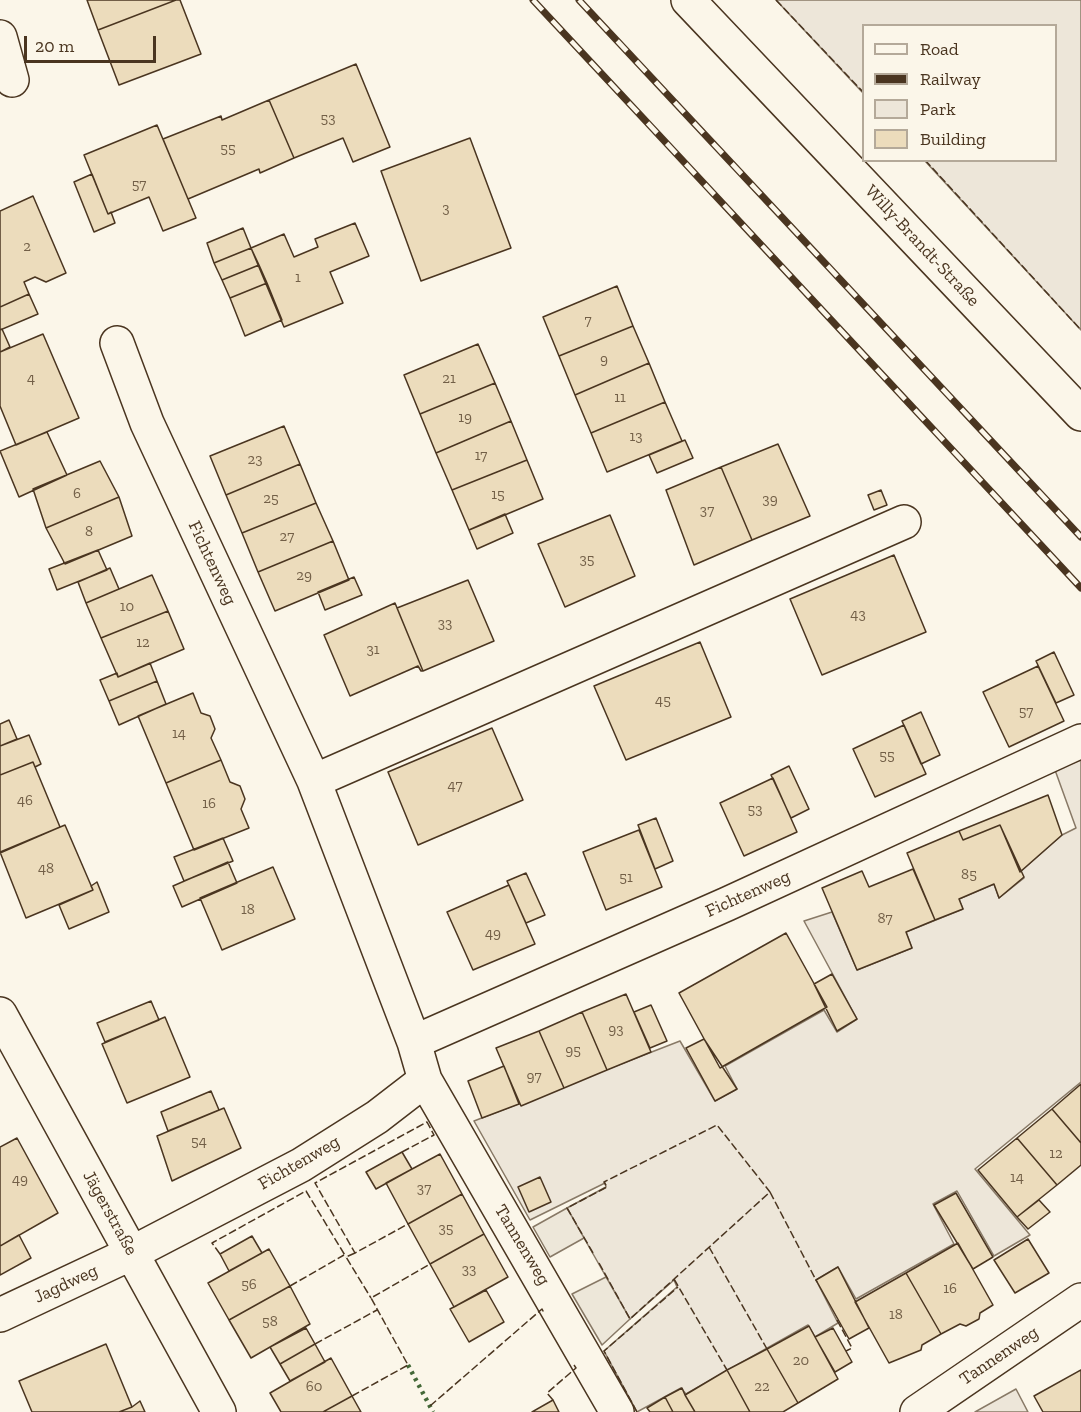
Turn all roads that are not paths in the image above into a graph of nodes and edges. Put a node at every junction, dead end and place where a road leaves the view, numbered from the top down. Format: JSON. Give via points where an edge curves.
{"nodes":[{"id":1,"x":688,"y":0,"type":"edge"},
{"id":2,"x":0,"y":37,"type":"edge"},
{"id":3,"x":12,"y":80,"type":"dead end"},
{"id":4,"x":117,"y":343,"type":"dead end"},
{"id":5,"x":1081,"y":414,"type":"edge"},
{"id":6,"x":904,"y":522,"type":"dead end"},
{"id":7,"x":1081,"y":741,"type":"edge"},
{"id":8,"x":314,"y":781,"type":"junction"},
{"id":9,"x":0,"y":1014,"type":"edge"},
{"id":10,"x":414,"y":1042,"type":"junction"},
{"id":11,"x":425,"y":1080,"type":"junction"},
{"id":12,"x":132,"y":1253,"type":"junction"},
{"id":13,"x":1081,"y":1300,"type":"edge"},
{"id":14,"x":0,"y":1315,"type":"edge"},
{"id":15,"x":219,"y":1412,"type":"edge"},
{"id":16,"x":617,"y":1412,"type":"edge"},
{"id":17,"x":917,"y":1412,"type":"edge"}],
"edges":[{"from":1,"to":5,"type":"street","name":"Willy-Brandt-Straße"},
{"from":2,"to":3,"type":"street"},
{"from":4,"to":8,"type":"street","name":"Fichtenweg","via":[[147,423]]},
{"from":6,"to":8,"type":"street"},
{"from":7,"to":10,"type":"street","name":"Fichtenweg"},
{"from":8,"to":10,"type":"street","name":"Fichtenweg"},
{"from":9,"to":12,"type":"street","name":"Jägerstraße"},
{"from":10,"to":11,"type":"street","name":"Fichtenweg"},
{"from":11,"to":12,"type":"street","name":"Fichtenweg","via":[[377,1117],[301,1165]]},
{"from":11,"to":16,"type":"street","name":"Tannenweg"},
{"from":12,"to":14,"type":"street","name":"Jagdweg"},
{"from":12,"to":15,"type":"street","name":"Jägerstraße"},
{"from":13,"to":17,"type":"street","name":"Tannenweg"}]}
